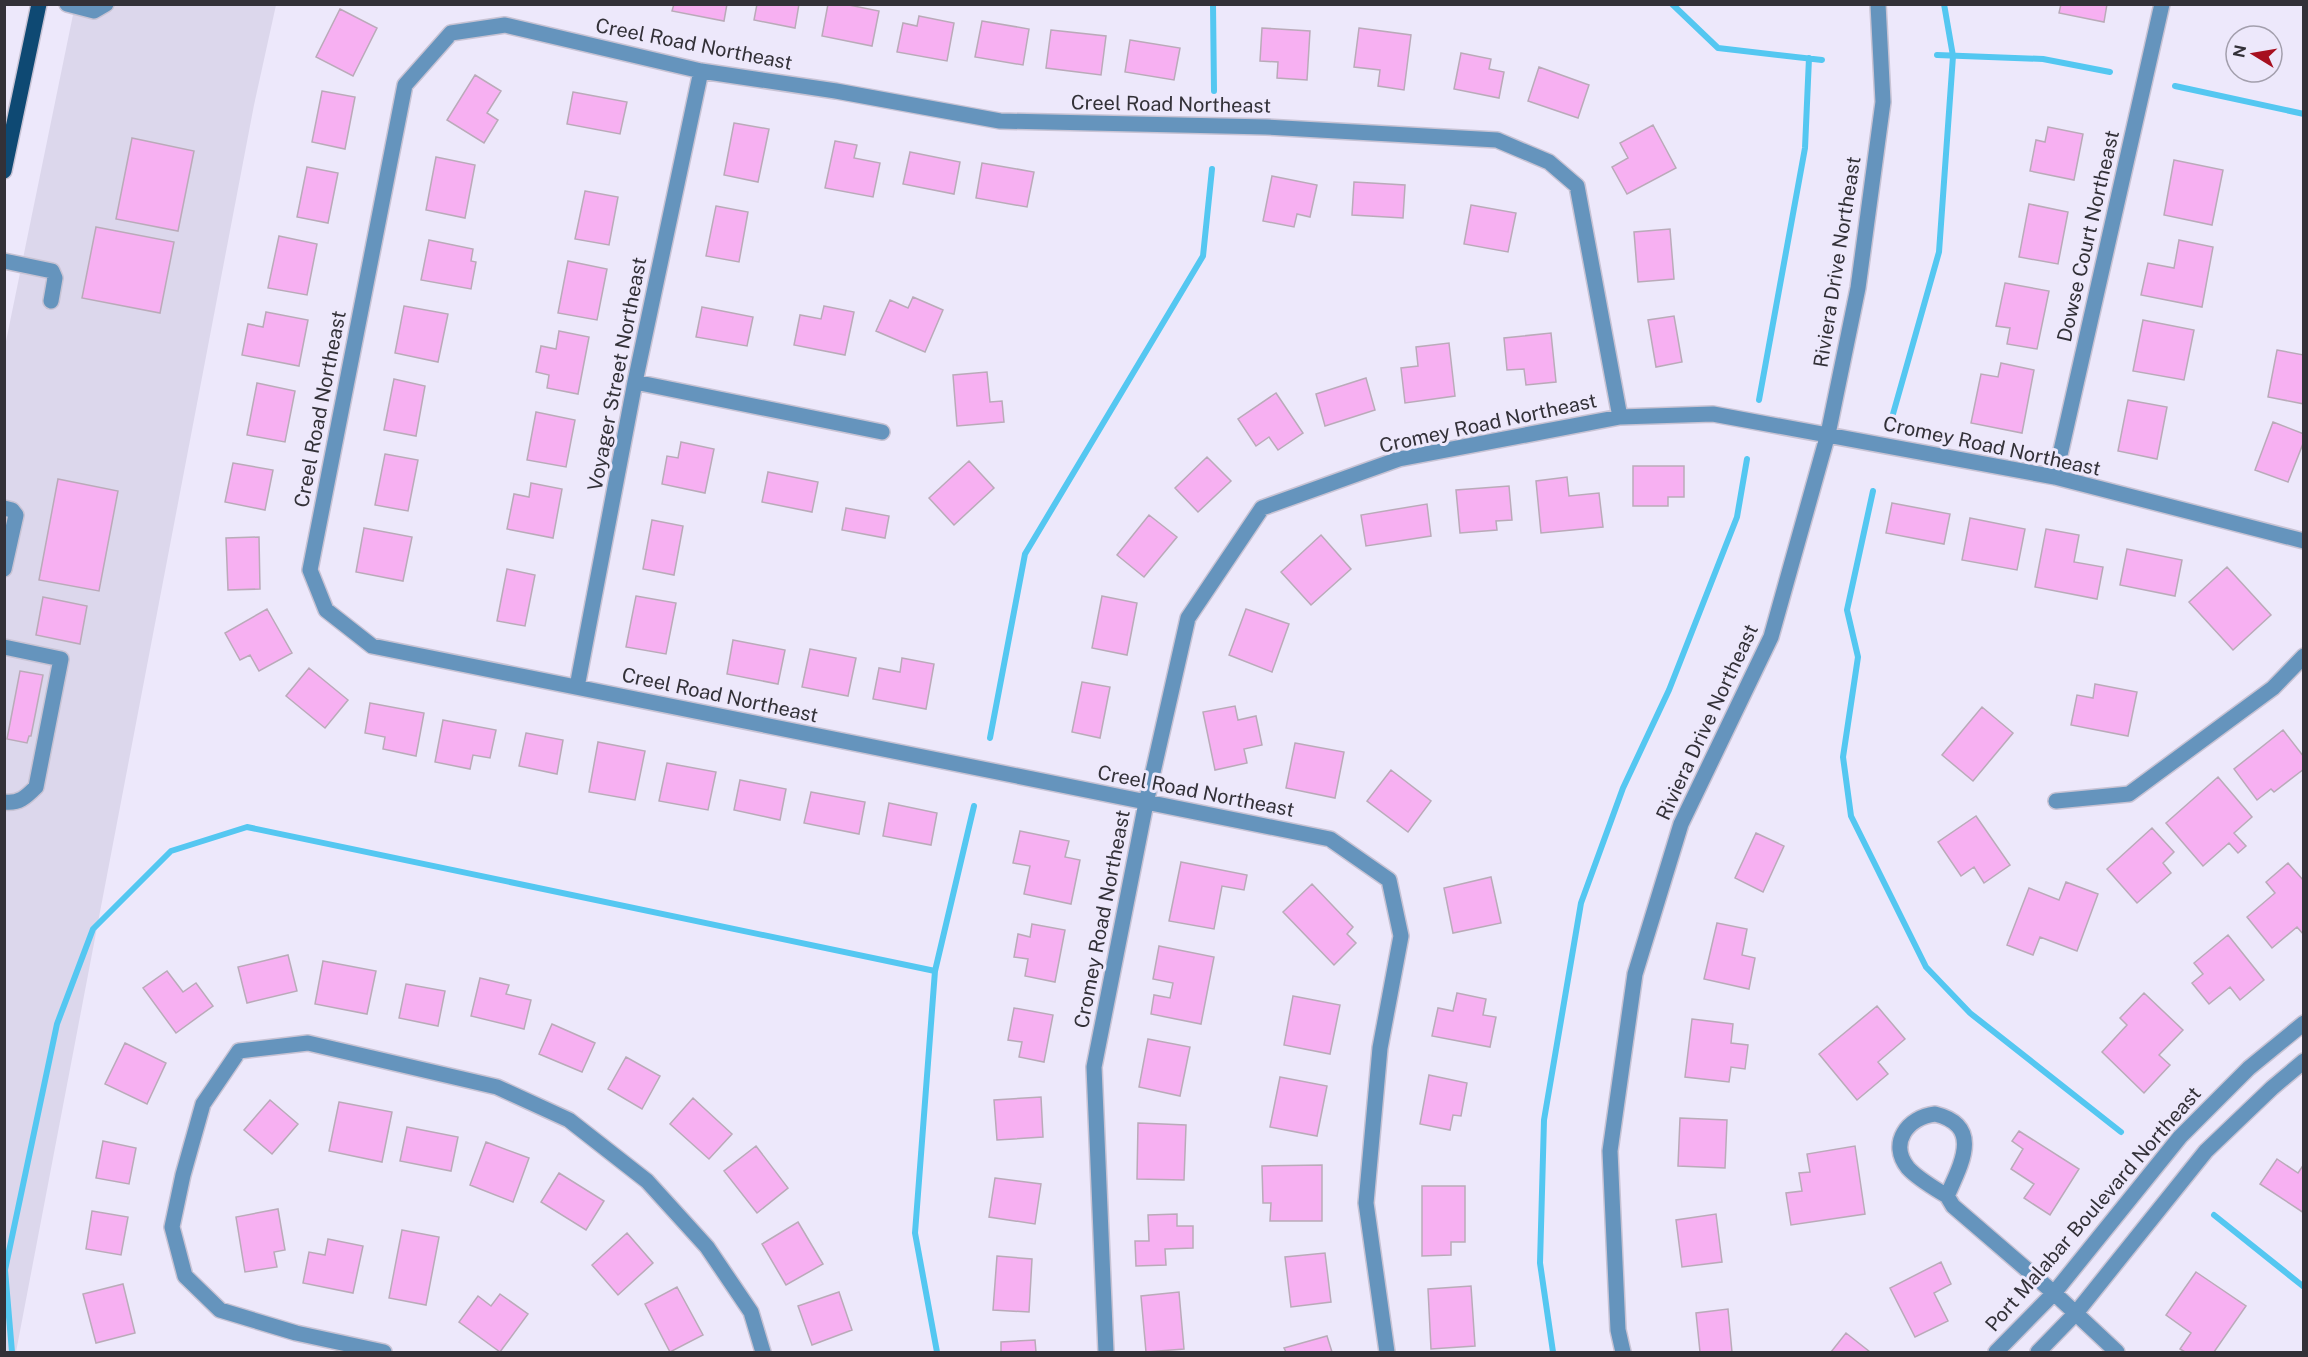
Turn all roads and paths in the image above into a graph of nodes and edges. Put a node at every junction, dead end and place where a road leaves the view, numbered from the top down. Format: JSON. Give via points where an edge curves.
{"nodes":[{"id":1,"x":39,"y":4,"type":"edge"},
{"id":2,"x":67,"y":4,"type":"edge"},
{"id":3,"x":106,"y":4,"type":"edge"},
{"id":4,"x":1878,"y":4,"type":"edge"},
{"id":5,"x":2162,"y":4,"type":"edge"},
{"id":6,"x":701,"y":71,"type":"junction"},
{"id":7,"x":4,"y":171,"type":"edge"},
{"id":8,"x":4,"y":261,"type":"edge"},
{"id":9,"x":51,"y":301,"type":"dead end"},
{"id":10,"x":635,"y":382,"type":"junction"},
{"id":11,"x":1620,"y":417,"type":"junction"},
{"id":12,"x":882,"y":432,"type":"dead end"},
{"id":13,"x":1828,"y":434,"type":"junction"},
{"id":14,"x":2055,"y":477,"type":"junction"},
{"id":15,"x":4,"y":508,"type":"edge"},
{"id":16,"x":2304,"y":542,"type":"edge"},
{"id":17,"x":4,"y":569,"type":"edge"},
{"id":18,"x":4,"y":647,"type":"edge"},
{"id":19,"x":2304,"y":656,"type":"edge"},
{"id":20,"x":576,"y":687,"type":"junction"},
{"id":21,"x":2056,"y":801,"type":"dead end"},
{"id":22,"x":4,"y":802,"type":"edge"},
{"id":23,"x":1146,"y":803,"type":"junction"},
{"id":24,"x":2304,"y":1023,"type":"edge"},
{"id":25,"x":2304,"y":1061,"type":"edge"},
{"id":26,"x":1947,"y":1196,"type":"junction"},
{"id":27,"x":2054,"y":1293,"type":"junction"},
{"id":28,"x":2076,"y":1313,"type":"junction"},
{"id":29,"x":384,"y":1353,"type":"edge"},
{"id":30,"x":763,"y":1353,"type":"edge"},
{"id":31,"x":1106,"y":1353,"type":"edge"},
{"id":32,"x":1388,"y":1353,"type":"edge"},
{"id":33,"x":1623,"y":1353,"type":"edge"},
{"id":34,"x":1996,"y":1353,"type":"edge"},
{"id":35,"x":2038,"y":1353,"type":"edge"},
{"id":36,"x":2117,"y":1353,"type":"edge"}],
"edges":[{"from":1,"to":7,"type":"main road"},
{"from":2,"to":3,"type":"street","via":[[94,11]]},
{"from":4,"to":13,"type":"street","name":"Riviera Drive Northeast","via":[[1883,102],[1858,288]]},
{"from":5,"to":14,"type":"street","name":"Dowse Court Northeast"},
{"from":6,"to":10,"type":"street","name":"Voyager Street Northeast"},
{"from":6,"to":11,"type":"street","name":"Creel Road Northeast","via":[[1000,121],[1266,128],[1497,140],[1549,162],[1577,186]]},
{"from":6,"to":20,"type":"street","name":"Creel Road Northeast","via":[[505,25],[451,33],[405,85],[310,570],[326,610],[372,646]]},
{"from":8,"to":9,"type":"street","via":[[52,271],[55,278]]},
{"from":10,"to":12,"type":"street"},
{"from":10,"to":20,"type":"street","name":"Voyager Street Northeast"},
{"from":11,"to":13,"type":"street","name":"Cromey Road Northeast","via":[[1713,414]]},
{"from":11,"to":23,"type":"street","name":"Cromey Road Northeast","via":[[1399,459],[1262,508],[1188,618]]},
{"from":13,"to":14,"type":"street","name":"Cromey Road Northeast"},
{"from":13,"to":33,"type":"street","name":"Riviera Drive Northeast","via":[[1771,637],[1681,824],[1635,974],[1611,1150],[1618,1330]]},
{"from":14,"to":16,"type":"street","name":"Cromey Road Northeast"},
{"from":15,"to":17,"type":"street","via":[[16,515]]},
{"from":18,"to":22,"type":"street","via":[[61,659],[36,787],[25,798]]},
{"from":19,"to":21,"type":"street","via":[[2273,688],[2129,794]]},
{"from":20,"to":23,"type":"street","name":"Creel Road Northeast"},
{"from":23,"to":31,"type":"street","name":"Cromey Road Northeast","via":[[1094,1067]]},
{"from":23,"to":32,"type":"street","name":"Creel Road Northeast","via":[[1330,839],[1389,880],[1401,936],[1380,1048],[1366,1203]]},
{"from":24,"to":27,"type":"street","name":"Port Malabar Boulevard Northeast","via":[[2248,1068],[2180,1137]]},
{"from":25,"to":28,"type":"street","via":[[2206,1151]]},
{"from":26,"to":26,"type":"street","via":[[1963,1160],[1965,1141],[1956,1123],[1935,1114],[1924,1115],[1914,1120],[1901,1138],[1903,1160],[1909,1169]]},
{"from":26,"to":27,"type":"street","via":[[1953,1206]]},
{"from":27,"to":28,"type":"street"},
{"from":27,"to":34,"type":"street","name":"Port Malabar Boulevard Northeast"},
{"from":28,"to":35,"type":"street"},
{"from":28,"to":36,"type":"street"},
{"from":29,"to":30,"type":"street","via":[[220,1310],[185,1276],[172,1227],[183,1175],[202,1104],[239,1051],[308,1043],[497,1087],[569,1120],[647,1181],[707,1247],[751,1312]]}]}
